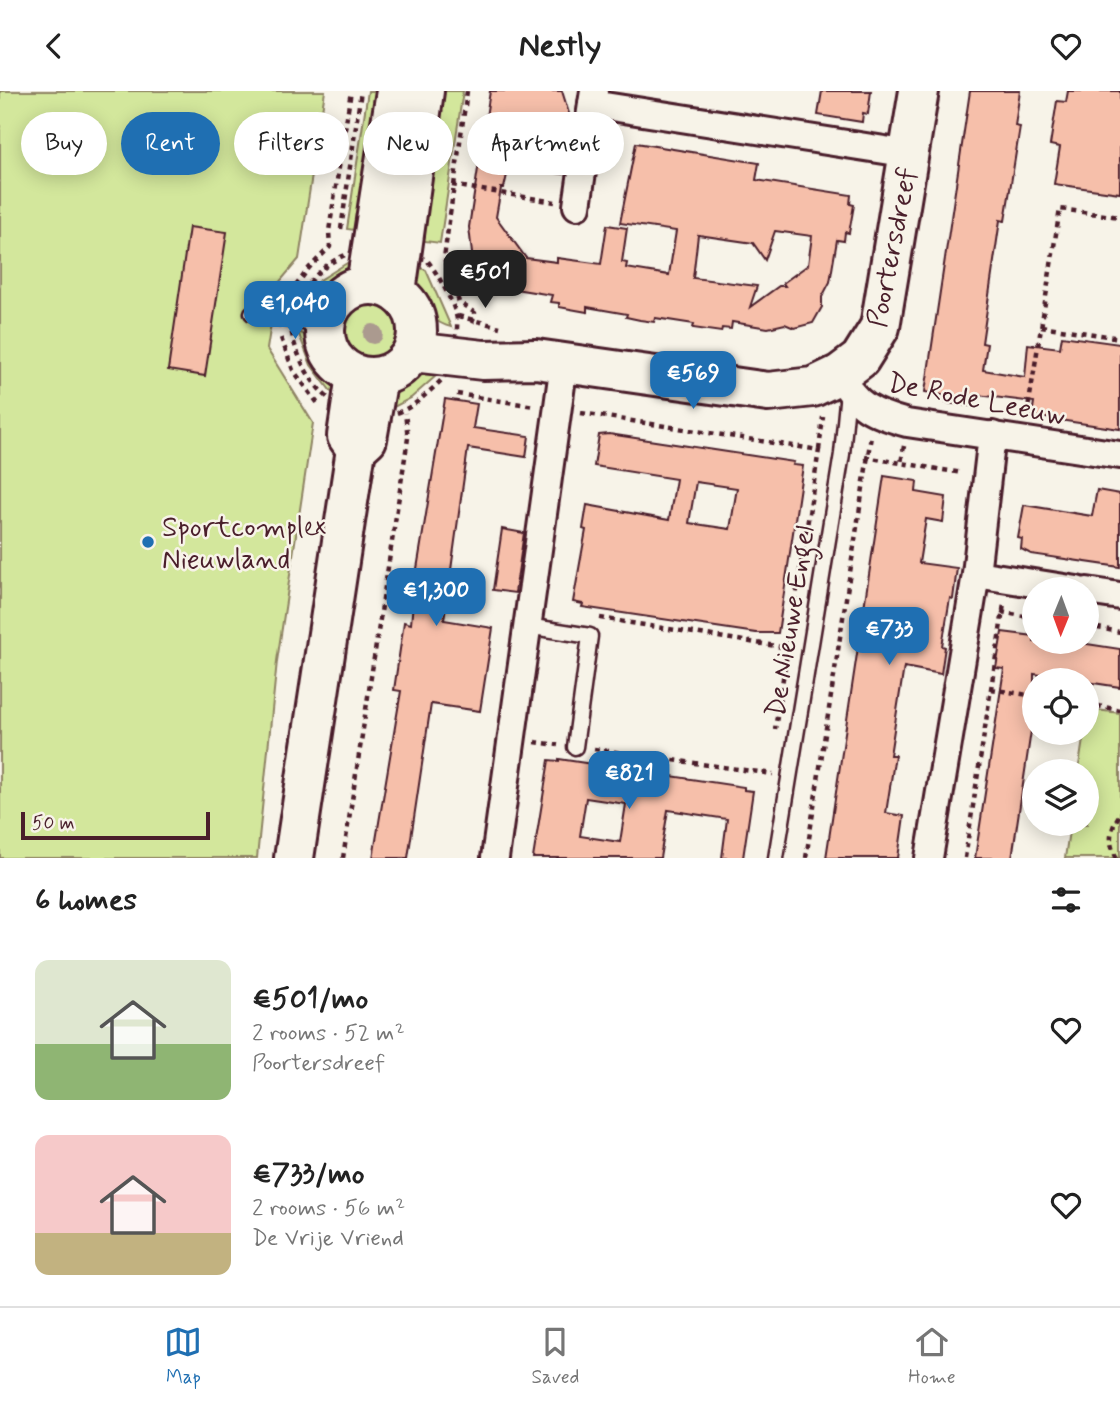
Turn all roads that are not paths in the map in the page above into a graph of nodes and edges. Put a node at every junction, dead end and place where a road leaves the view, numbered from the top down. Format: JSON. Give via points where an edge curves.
{"nodes":[{"id":1,"x":396,"y":91,"type":"edge"},
{"id":2,"x":424,"y":91,"type":"edge"},
{"id":3,"x":919,"y":91,"type":"edge"},
{"id":4,"x":593,"y":97,"type":"edge"},
{"id":5,"x":910,"y":154,"type":"junction"},
{"id":6,"x":578,"y":206,"type":"road end"},
{"id":7,"x":384,"y":271,"type":"junction"},
{"id":8,"x":252,"y":313,"type":"dead end"},
{"id":9,"x":298,"y":321,"type":"junction"},
{"id":10,"x":415,"y":340,"type":"junction"},
{"id":11,"x":550,"y":361,"type":"junction"},
{"id":12,"x":844,"y":383,"type":"junction"},
{"id":13,"x":364,"y":400,"type":"junction"},
{"id":14,"x":992,"y":435,"type":"junction"},
{"id":15,"x":1120,"y":455,"type":"edge"},
{"id":16,"x":976,"y":574,"type":"junction"},
{"id":17,"x":1022,"y":581,"type":"edge"},
{"id":18,"x":1099,"y":593,"type":"edge"},
{"id":19,"x":1120,"y":596,"type":"edge"},
{"id":20,"x":527,"y":626,"type":"junction"},
{"id":21,"x":575,"y":747,"type":"road end"},
{"id":22,"x":293,"y":858,"type":"edge"},
{"id":23,"x":495,"y":858,"type":"edge"},
{"id":24,"x":776,"y":858,"type":"edge"},
{"id":25,"x":929,"y":858,"type":"edge"}],
"edges":[{"from":1,"to":7,"type":"street"},
{"from":2,"to":7,"type":"street"},
{"from":3,"to":5,"type":"street","name":"Poortersdreef"},
{"from":4,"to":5,"type":"street"},
{"from":4,"to":6,"type":"street"},
{"from":5,"to":12,"type":"street","name":"Poortersdreef","via":[[880,327]]},
{"from":7,"to":9,"type":"street","via":[[338,299],[329,311]]},
{"from":7,"to":10,"type":"street","via":[[411,308]]},
{"from":8,"to":9,"type":"lane"},
{"from":9,"to":13,"type":"street","via":[[345,369]]},
{"from":10,"to":11,"type":"street","name":"Poortersdreef","via":[[484,340]]},
{"from":10,"to":13,"type":"street","via":[[398,369]]},
{"from":11,"to":12,"type":"street","name":"Poortersdreef","via":[[768,392]]},
{"from":11,"to":20,"type":"street","via":[[558,410]]},
{"from":12,"to":14,"type":"street","name":"De Rode Leeuw","via":[[874,414]]},
{"from":12,"to":24,"type":"lane","name":"De Nieuwe Engel","via":[[842,454]]},
{"from":13,"to":22,"type":"street","via":[[347,436],[356,449]]},
{"from":14,"to":15,"type":"street","name":"De Rode Leeuw"},
{"from":14,"to":16,"type":"street"},
{"from":16,"to":17,"type":"street"},
{"from":16,"to":25,"type":"street"},
{"from":18,"to":19,"type":"street"},
{"from":20,"to":21,"type":"lane","via":[[590,636]]},
{"from":20,"to":23,"type":"street"}]}
